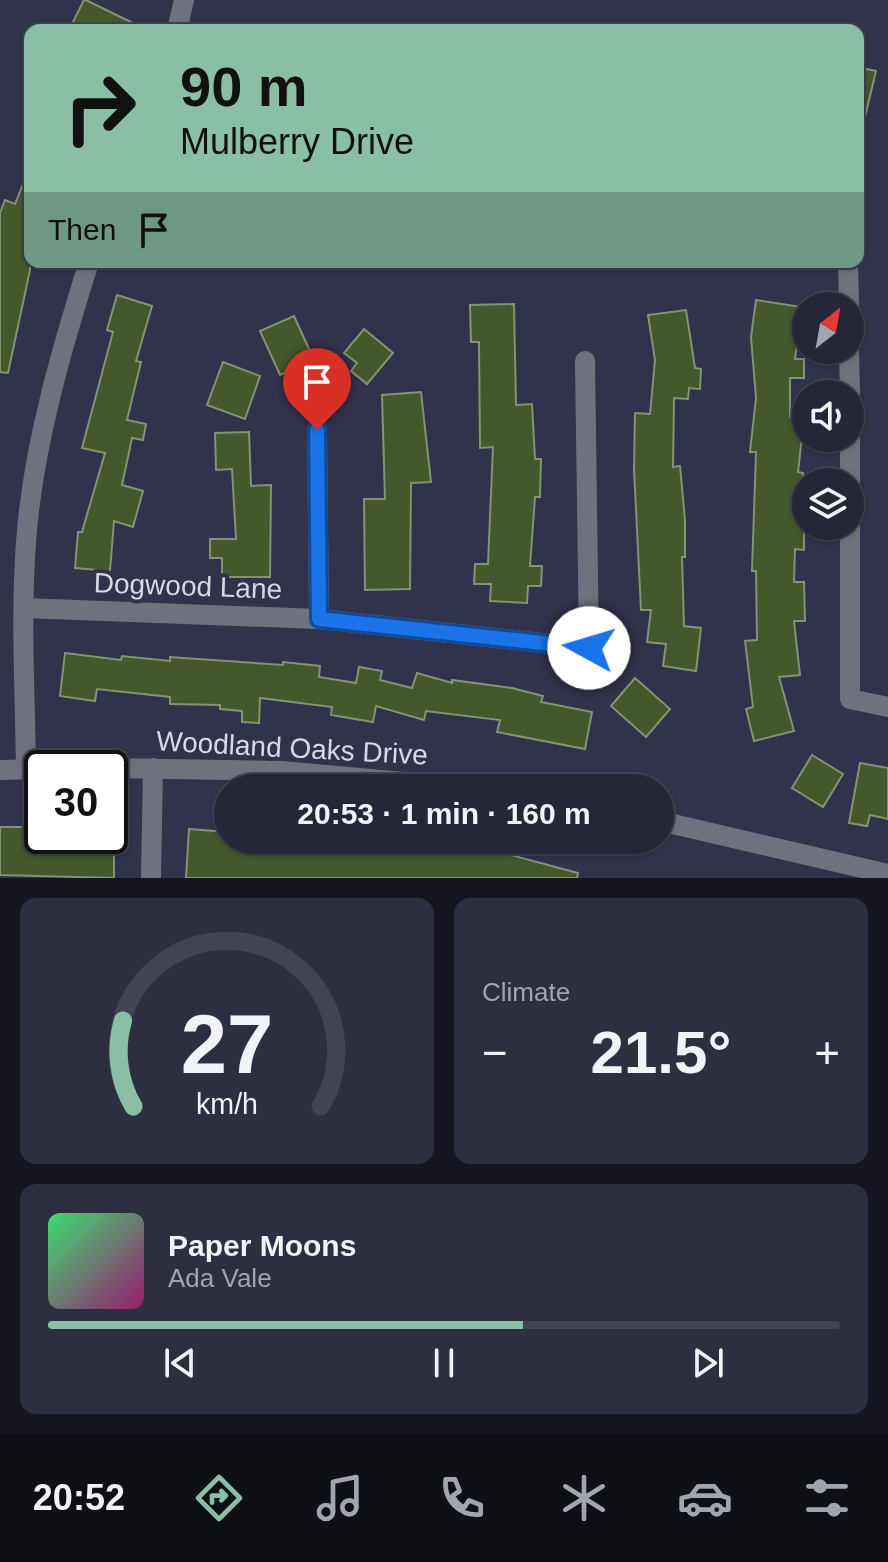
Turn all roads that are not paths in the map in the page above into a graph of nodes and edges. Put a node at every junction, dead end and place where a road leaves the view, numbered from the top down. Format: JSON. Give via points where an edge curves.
{"nodes":[{"id":1,"x":184,"y":0,"type":"edge"},
{"id":2,"x":178,"y":24,"type":"edge"},
{"id":3,"x":87,"y":268,"type":"edge"},
{"id":4,"x":848,"y":268,"type":"edge"},
{"id":5,"x":849,"y":292,"type":"edge"},
{"id":6,"x":585,"y":361,"type":"dead end"},
{"id":7,"x":317,"y":430,"type":"dead end"},
{"id":8,"x":851,"y":540,"type":"edge"},
{"id":9,"x":24,"y":608,"type":"junction"},
{"id":10,"x":319,"y":619,"type":"junction"},
{"id":11,"x":888,"y":707,"type":"edge"},
{"id":12,"x":33,"y":750,"type":"edge"},
{"id":13,"x":128,"y":768,"type":"edge"},
{"id":14,"x":153,"y":768,"type":"junction"},
{"id":15,"x":24,"y":769,"type":"edge"},
{"id":16,"x":0,"y":770,"type":"edge"},
{"id":17,"x":315,"y":774,"type":"edge"},
{"id":18,"x":674,"y":824,"type":"edge"},
{"id":19,"x":888,"y":874,"type":"edge"},
{"id":20,"x":151,"y":878,"type":"edge"}],
"edges":[{"from":1,"to":2,"type":"street"},
{"from":3,"to":9,"type":"street","via":[[41,447],[27,528]]},
{"from":4,"to":5,"type":"street"},
{"from":6,"to":10,"type":"street","name":"Dogwood Lane","via":[[589,648]]},
{"from":7,"to":10,"type":"street"},
{"from":8,"to":11,"type":"street","via":[[850,699]]},
{"from":9,"to":10,"type":"street","name":"Dogwood Lane"},
{"from":9,"to":12,"type":"street"},
{"from":13,"to":14,"type":"street","name":"Woodland Oaks Drive"},
{"from":14,"to":17,"type":"street","name":"Woodland Oaks Drive"},
{"from":14,"to":20,"type":"street"},
{"from":15,"to":16,"type":"street"},
{"from":18,"to":19,"type":"street"}]}
